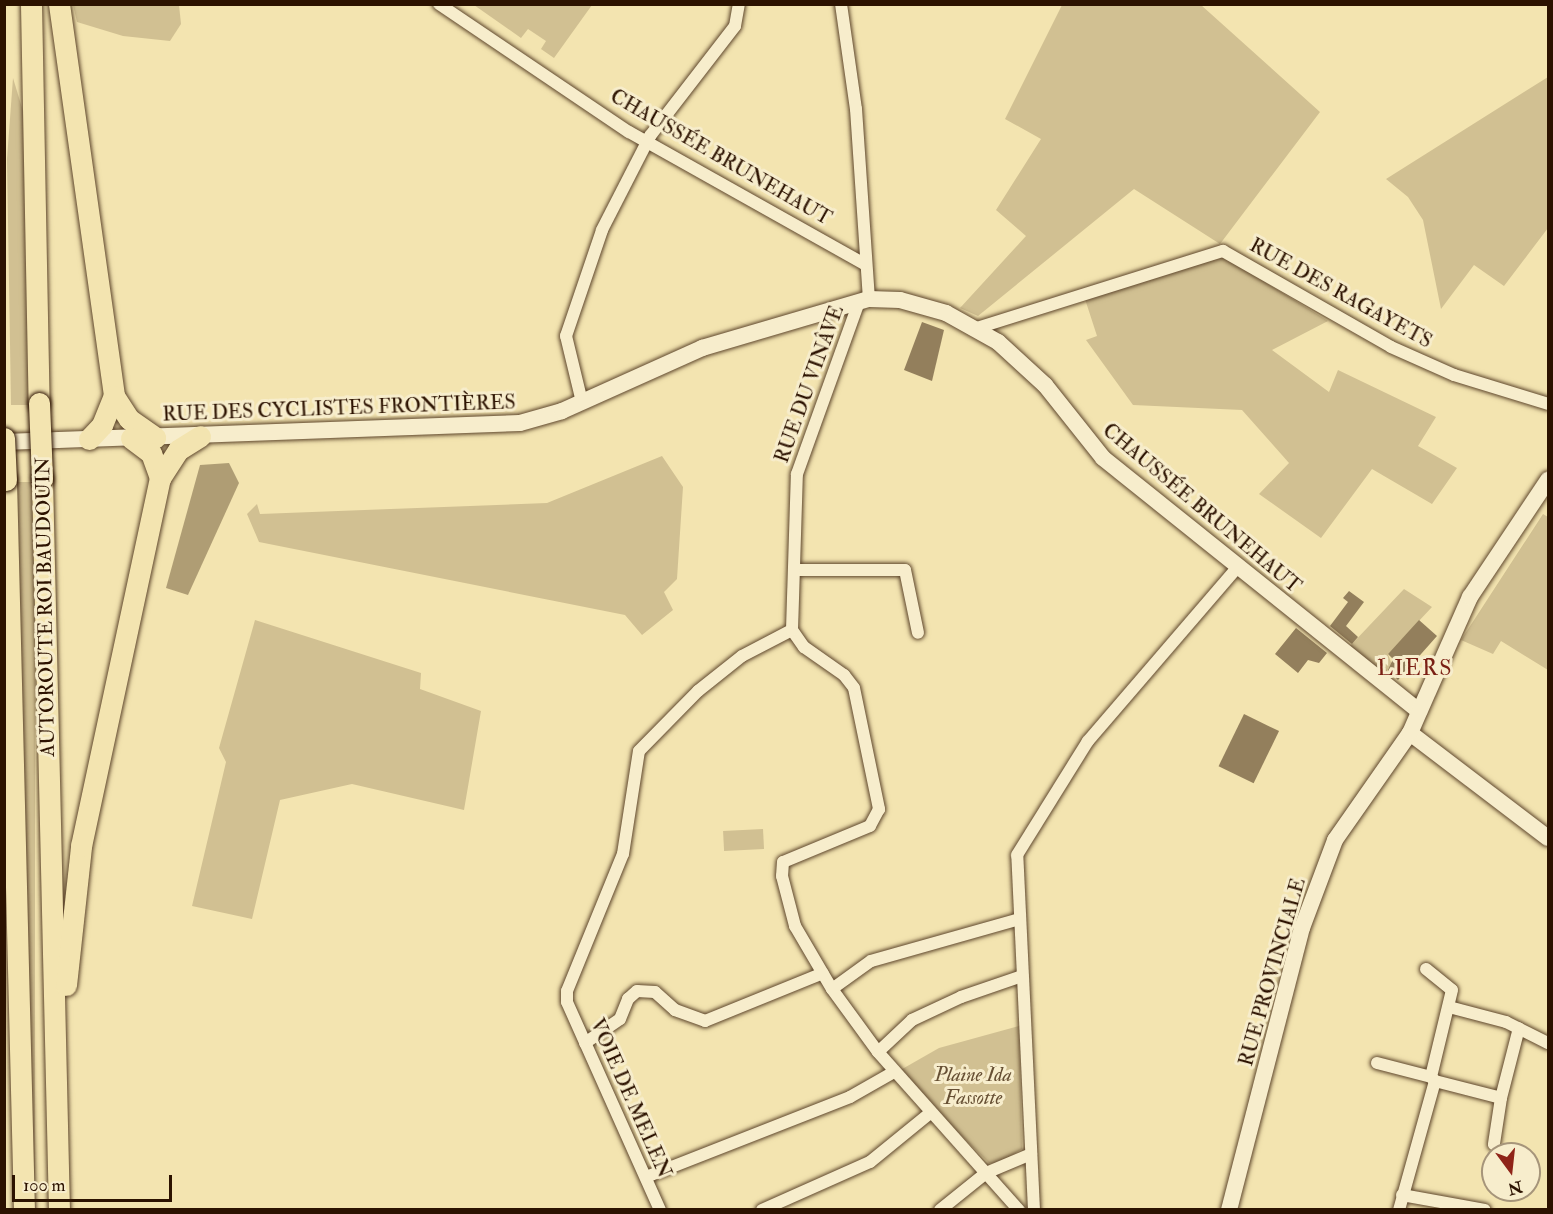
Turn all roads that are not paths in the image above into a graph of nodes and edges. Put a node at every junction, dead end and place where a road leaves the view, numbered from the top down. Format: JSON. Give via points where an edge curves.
{"nodes":[{"id":1,"x":31,"y":4,"type":"edge"},
{"id":2,"x":59,"y":4,"type":"edge"},
{"id":3,"x":439,"y":4,"type":"edge"},
{"id":4,"x":739,"y":4,"type":"edge"},
{"id":5,"x":841,"y":4,"type":"edge"},
{"id":6,"x":646,"y":142,"type":"junction"},
{"id":7,"x":864,"y":264,"type":"junction"},
{"id":8,"x":864,"y":300,"type":"junction"},
{"id":9,"x":977,"y":327,"type":"junction"},
{"id":10,"x":114,"y":396,"type":"junction"},
{"id":11,"x":582,"y":402,"type":"junction"},
{"id":12,"x":1548,"y":404,"type":"edge"},
{"id":13,"x":200,"y":436,"type":"junction"},
{"id":14,"x":155,"y":437,"type":"junction"},
{"id":15,"x":131,"y":438,"type":"junction"},
{"id":16,"x":89,"y":439,"type":"junction"},
{"id":17,"x":4,"y":440,"type":"edge"},
{"id":18,"x":160,"y":478,"type":"junction"},
{"id":19,"x":6,"y":480,"type":"edge"},
{"id":20,"x":1548,"y":480,"type":"edge"},
{"id":21,"x":1237,"y":568,"type":"junction"},
{"id":22,"x":795,"y":570,"type":"junction"},
{"id":23,"x":792,"y":630,"type":"junction"},
{"id":24,"x":918,"y":633,"type":"dead end"},
{"id":25,"x":1419,"y":711,"type":"junction"},
{"id":26,"x":1410,"y":733,"type":"junction"},
{"id":27,"x":1548,"y":838,"type":"edge"},
{"id":28,"x":1019,"y":918,"type":"junction"},
{"id":29,"x":1426,"y":969,"type":"dead end"},
{"id":30,"x":823,"y":973,"type":"junction"},
{"id":31,"x":4,"y":976,"type":"edge"},
{"id":32,"x":1022,"y":976,"type":"junction"},
{"id":33,"x":832,"y":989,"type":"junction"},
{"id":34,"x":1449,"y":1007,"type":"junction"},
{"id":35,"x":1519,"y":1028,"type":"junction"},
{"id":36,"x":19,"y":1041,"type":"junction"},
{"id":37,"x":585,"y":1043,"type":"junction"},
{"id":38,"x":1548,"y":1043,"type":"edge"},
{"id":39,"x":56,"y":1050,"type":"junction"},
{"id":40,"x":878,"y":1053,"type":"junction"},
{"id":41,"x":1377,"y":1063,"type":"dead end"},
{"id":42,"x":894,"y":1071,"type":"junction"},
{"id":43,"x":1433,"y":1079,"type":"junction"},
{"id":44,"x":1502,"y":1098,"type":"junction"},
{"id":45,"x":930,"y":1113,"type":"junction"},
{"id":46,"x":1494,"y":1142,"type":"edge"},
{"id":47,"x":1031,"y":1154,"type":"junction"},
{"id":48,"x":986,"y":1173,"type":"junction"},
{"id":49,"x":646,"y":1177,"type":"junction"},
{"id":50,"x":1402,"y":1195,"type":"junction"},
{"id":51,"x":24,"y":1209,"type":"edge"},
{"id":52,"x":59,"y":1209,"type":"edge"},
{"id":53,"x":660,"y":1209,"type":"edge"},
{"id":54,"x":762,"y":1209,"type":"edge"},
{"id":55,"x":940,"y":1209,"type":"edge"},
{"id":56,"x":1018,"y":1209,"type":"edge"},
{"id":57,"x":1034,"y":1209,"type":"edge"},
{"id":58,"x":1229,"y":1209,"type":"edge"},
{"id":59,"x":1399,"y":1209,"type":"edge"},
{"id":60,"x":1485,"y":1209,"type":"edge"}],
"edges":[{"from":1,"to":39,"type":"highway","name":"AUTOROUTE ROI BAUDOUIN","bridge":true},
{"from":2,"to":10,"type":"highway"},
{"from":3,"to":6,"type":"street","name":"CHAUSSÉE BRUNEHAUT"},
{"from":4,"to":6,"type":"street","via":[[735,26]]},
{"from":5,"to":7,"type":"street","via":[[856,109]]},
{"from":6,"to":7,"type":"street","name":"CHAUSSÉE BRUNEHAUT"},
{"from":6,"to":11,"type":"street","via":[[602,230],[566,336]]},
{"from":7,"to":8,"type":"street"},
{"from":8,"to":9,"type":"street","name":"CHAUSSÉE BRUNEHAUT","via":[[900,300]]},
{"from":8,"to":11,"type":"street","name":"RUE DES CYCLISTES FRONTIÈRES","via":[[702,348]]},
{"from":8,"to":22,"type":"street","name":"RUE DU VINÂVE","via":[[797,474],[792,519]]},
{"from":9,"to":12,"type":"street","name":"RUE DES RAGAYETS","via":[[1223,251],[1391,347],[1454,375]]},
{"from":9,"to":21,"type":"street","name":"CHAUSSÉE BRUNEHAUT","via":[[1045,385],[1103,458]]},
{"from":10,"to":14,"type":"highway","via":[[129,419]]},
{"from":10,"to":16,"type":"highway","via":[[102,425]]},
{"from":11,"to":13,"type":"street","name":"RUE DES CYCLISTES FRONTIÈRES","via":[[545,417],[501,426]]},
{"from":13,"to":14,"type":"street","name":"RUE DES CYCLISTES FRONTIÈRES"},
{"from":13,"to":18,"type":"highway","via":[[178,450]]},
{"from":14,"to":15,"type":"street","name":"RUE DES CYCLISTES FRONTIÈRES"},
{"from":15,"to":16,"type":"street","name":"RUE DES CYCLISTES FRONTIÈRES"},
{"from":15,"to":18,"type":"highway","via":[[151,453]]},
{"from":16,"to":17,"type":"street","name":"RUE DES CYCLISTES FRONTIÈRES"},
{"from":17,"to":19,"type":"highway","name":"AUTOROUTE ROI BAUDOUIN","bridge":true},
{"from":18,"to":39,"type":"highway","via":[[81,846]]},
{"from":19,"to":36,"type":"highway","name":"AUTOROUTE ROI BAUDOUIN"},
{"from":20,"to":25,"type":"street","name":"RUE PROVINCIALE","via":[[1470,597]]},
{"from":21,"to":25,"type":"street","name":"CHAUSSÉE BRUNEHAUT"},
{"from":21,"to":28,"type":"street","via":[[1088,741],[1025,838],[1017,855]]},
{"from":22,"to":23,"type":"street","name":"RUE DU VINÂVE"},
{"from":22,"to":24,"type":"street","via":[[905,570]]},
{"from":23,"to":30,"type":"street","via":[[804,647],[843,675],[854,688],[879,814],[870,826],[792,857],[781,866],[795,926]]},
{"from":23,"to":37,"type":"street","name":"VOIE DE MELEN","via":[[742,656],[698,691],[639,752],[623,854],[571,979],[567,1002]]},
{"from":25,"to":26,"type":"street","name":"RUE PROVINCIALE"},
{"from":26,"to":27,"type":"street"},
{"from":26,"to":58,"type":"street","name":"RUE PROVINCIALE","via":[[1335,840],[1302,928]]},
{"from":28,"to":32,"type":"street"},
{"from":28,"to":33,"type":"street","via":[[871,961]]},
{"from":29,"to":34,"type":"street","via":[[1451,985]]},
{"from":30,"to":33,"type":"street"},
{"from":30,"to":37,"type":"street","via":[[705,1021],[675,1010],[655,992],[637,991],[628,999],[620,1019]]},
{"from":31,"to":36,"type":"highway","via":[[9,1015]]},
{"from":32,"to":40,"type":"street","via":[[961,997],[912,1020]]},
{"from":32,"to":47,"type":"street"},
{"from":33,"to":40,"type":"street"},
{"from":34,"to":35,"type":"street"},
{"from":34,"to":43,"type":"street"},
{"from":35,"to":38,"type":"street"},
{"from":35,"to":44,"type":"street"},
{"from":36,"to":51,"type":"highway","name":"AUTOROUTE ROI BAUDOUIN"},
{"from":37,"to":49,"type":"street","name":"VOIE DE MELEN"},
{"from":39,"to":52,"type":"highway","name":"AUTOROUTE ROI BAUDOUIN"},
{"from":40,"to":42,"type":"street"},
{"from":41,"to":43,"type":"street"},
{"from":42,"to":45,"type":"street"},
{"from":42,"to":49,"type":"street","via":[[850,1097]]},
{"from":43,"to":44,"type":"street"},
{"from":43,"to":50,"type":"street"},
{"from":44,"to":46,"type":"street"},
{"from":45,"to":48,"type":"street"},
{"from":45,"to":54,"type":"street","via":[[870,1162]]},
{"from":47,"to":48,"type":"street"},
{"from":47,"to":57,"type":"street"},
{"from":48,"to":55,"type":"street"},
{"from":48,"to":56,"type":"street"},
{"from":49,"to":53,"type":"street","name":"VOIE DE MELEN"},
{"from":50,"to":59,"type":"street"},
{"from":50,"to":60,"type":"street"}]}
